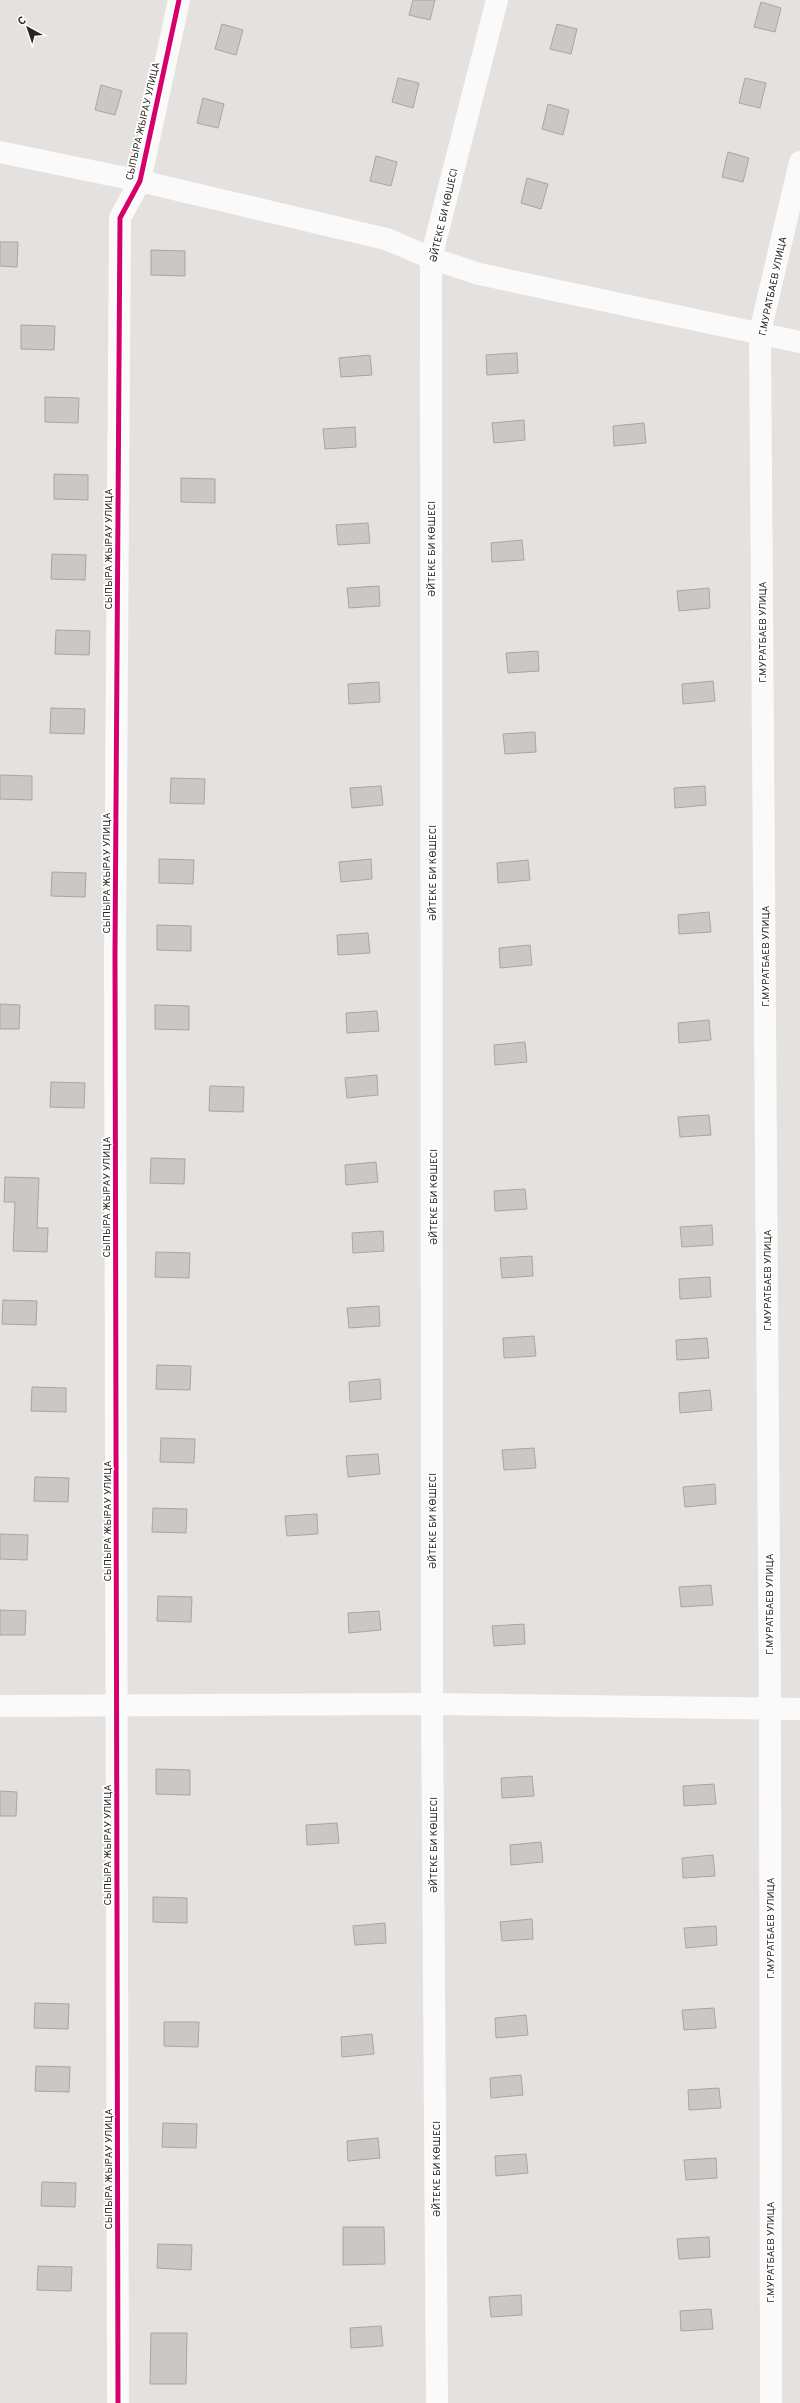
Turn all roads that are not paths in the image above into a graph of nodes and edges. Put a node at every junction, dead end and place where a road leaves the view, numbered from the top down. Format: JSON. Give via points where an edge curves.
{"nodes":[{"id":1,"x":179,"y":0,"type":"edge"},
{"id":2,"x":497,"y":0,"type":"edge"},
{"id":3,"x":0,"y":152,"type":"edge"},
{"id":4,"x":800,"y":162,"type":"edge"},
{"id":5,"x":140,"y":181,"type":"junction"},
{"id":6,"x":431,"y":258,"type":"junction"},
{"id":7,"x":760,"y":332,"type":"junction"},
{"id":8,"x":800,"y":342,"type":"edge"},
{"id":9,"x":432,"y":1704,"type":"junction"},
{"id":10,"x":116,"y":1705,"type":"junction"},
{"id":11,"x":0,"y":1706,"type":"edge"},
{"id":12,"x":770,"y":1709,"type":"junction"},
{"id":13,"x":800,"y":1709,"type":"edge"},
{"id":14,"x":118,"y":2403,"type":"edge"},
{"id":15,"x":437,"y":2403,"type":"edge"},
{"id":16,"x":771,"y":2403,"type":"edge"}],
"edges":[{"from":1,"to":5,"type":"street","name":"СЫПЫРА ЖЫРАУ УЛИЦА"},
{"from":2,"to":6,"type":"street","name":"ӘЙТЕКЕ БИ КӨШЕСІ"},
{"from":3,"to":5,"type":"street"},
{"from":4,"to":7,"type":"street","name":"Г.МУРАТБАЕВ УЛИЦА"},
{"from":5,"to":6,"type":"street","via":[[386,239]]},
{"from":5,"to":10,"type":"street","name":"СЫПЫРА ЖЫРАУ УЛИЦА","via":[[120,218],[115,946]]},
{"from":6,"to":7,"type":"street","via":[[479,274]]},
{"from":6,"to":9,"type":"street","name":"ӘЙТЕКЕ БИ КӨШЕСІ"},
{"from":7,"to":8,"type":"street"},
{"from":7,"to":12,"type":"street","name":"Г.МУРАТБАЕВ УЛИЦА"},
{"from":9,"to":10,"type":"street"},
{"from":9,"to":12,"type":"street"},
{"from":9,"to":15,"type":"street","name":"ӘЙТЕКЕ БИ КӨШЕСІ"},
{"from":10,"to":11,"type":"street"},
{"from":10,"to":14,"type":"street","name":"СЫПЫРА ЖЫРАУ УЛИЦА"},
{"from":12,"to":13,"type":"street"},
{"from":12,"to":16,"type":"street","name":"Г.МУРАТБАЕВ УЛИЦА"}]}
